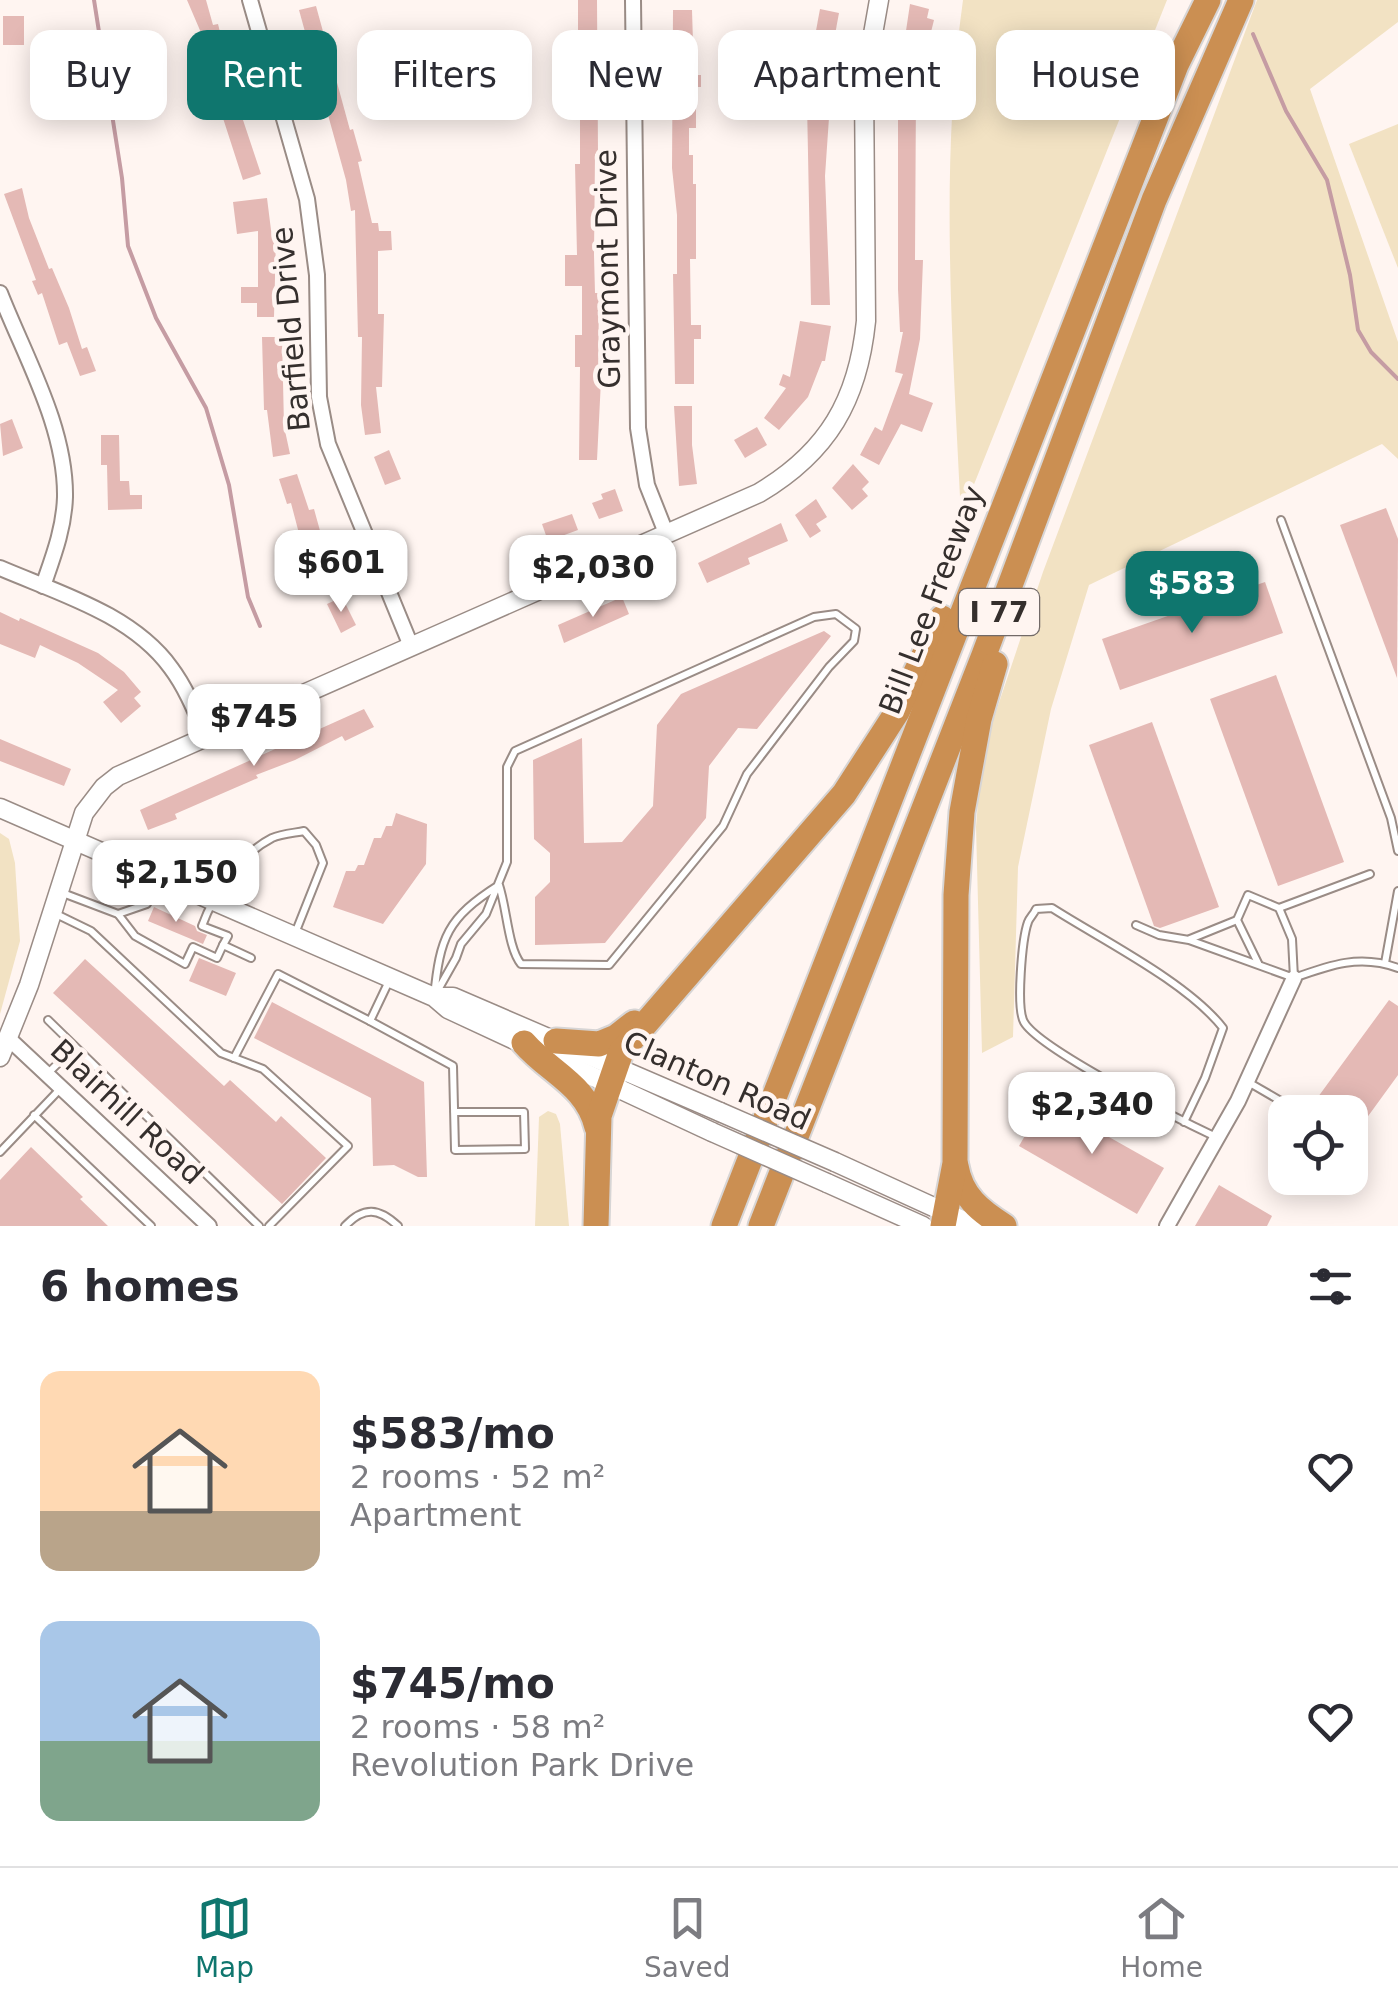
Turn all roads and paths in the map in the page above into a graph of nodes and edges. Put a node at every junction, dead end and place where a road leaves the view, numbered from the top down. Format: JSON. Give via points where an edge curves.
{"nodes":[{"id":1,"x":250,"y":0,"type":"edge"},
{"id":2,"x":633,"y":0,"type":"edge"},
{"id":3,"x":879,"y":0,"type":"edge"},
{"id":4,"x":1208,"y":0,"type":"edge"},
{"id":5,"x":1241,"y":0,"type":"edge"},
{"id":6,"x":0,"y":293,"type":"edge"},
{"id":7,"x":1045,"y":486,"type":"junction"},
{"id":8,"x":1280,"y":520,"type":"dead end"},
{"id":9,"x":666,"y":534,"type":"junction"},
{"id":10,"x":988,"y":546,"type":"junction"},
{"id":11,"x":0,"y":568,"type":"edge"},
{"id":12,"x":43,"y":586,"type":"junction"},
{"id":13,"x":411,"y":646,"type":"junction"},
{"id":14,"x":206,"y":736,"type":"junction"},
{"id":15,"x":0,"y":808,"type":"edge"},
{"id":16,"x":75,"y":842,"type":"junction"},
{"id":17,"x":1398,"y":852,"type":"edge"},
{"id":18,"x":1370,"y":874,"type":"dead end"},
{"id":19,"x":158,"y":877,"type":"junction"},
{"id":20,"x":499,"y":885,"type":"junction"},
{"id":21,"x":1398,"y":891,"type":"edge"},
{"id":22,"x":59,"y":892,"type":"junction"},
{"id":23,"x":211,"y":900,"type":"junction"},
{"id":24,"x":1279,"y":908,"type":"junction"},
{"id":25,"x":52,"y":913,"type":"junction"},
{"id":26,"x":118,"y":914,"type":"junction"},
{"id":27,"x":1237,"y":920,"type":"junction"},
{"id":28,"x":1136,"y":925,"type":"dead end"},
{"id":29,"x":294,"y":937,"type":"junction"},
{"id":30,"x":1189,"y":940,"type":"junction"},
{"id":31,"x":223,"y":945,"type":"junction"},
{"id":32,"x":251,"y":958,"type":"dead end"},
{"id":33,"x":1385,"y":963,"type":"junction"},
{"id":34,"x":1258,"y":964,"type":"junction"},
{"id":35,"x":1398,"y":968,"type":"edge"},
{"id":36,"x":390,"y":978,"type":"junction"},
{"id":37,"x":1294,"y":978,"type":"junction"},
{"id":38,"x":434,"y":997,"type":"junction"},
{"id":39,"x":648,"y":1018,"type":"junction"},
{"id":40,"x":48,"y":1020,"type":"dead end"},
{"id":41,"x":370,"y":1021,"type":"junction"},
{"id":42,"x":8,"y":1038,"type":"junction"},
{"id":43,"x":556,"y":1041,"type":"junction"},
{"id":44,"x":524,"y":1043,"type":"junction"},
{"id":45,"x":76,"y":1047,"type":"junction"},
{"id":46,"x":0,"y":1056,"type":"edge"},
{"id":47,"x":234,"y":1058,"type":"junction"},
{"id":48,"x":47,"y":1074,"type":"junction"},
{"id":49,"x":612,"y":1074,"type":"junction"},
{"id":50,"x":1247,"y":1081,"type":"junction"},
{"id":51,"x":62,"y":1088,"type":"junction"},
{"id":52,"x":1271,"y":1095,"type":"edge"},
{"id":53,"x":454,"y":1112,"type":"junction"},
{"id":54,"x":34,"y":1115,"type":"junction"},
{"id":55,"x":1184,"y":1122,"type":"junction"},
{"id":56,"x":598,"y":1132,"type":"junction"},
{"id":57,"x":1218,"y":1138,"type":"junction"},
{"id":58,"x":0,"y":1152,"type":"edge"},
{"id":59,"x":955,"y":1163,"type":"junction"},
{"id":60,"x":945,"y":1219,"type":"edge"},
{"id":61,"x":152,"y":1226,"type":"edge"},
{"id":62,"x":209,"y":1226,"type":"edge"},
{"id":63,"x":259,"y":1226,"type":"edge"},
{"id":64,"x":269,"y":1226,"type":"edge"},
{"id":65,"x":345,"y":1226,"type":"edge"},
{"id":66,"x":398,"y":1226,"type":"edge"},
{"id":67,"x":596,"y":1226,"type":"edge"},
{"id":68,"x":724,"y":1226,"type":"edge"},
{"id":69,"x":761,"y":1226,"type":"edge"},
{"id":70,"x":922,"y":1226,"type":"edge"},
{"id":71,"x":976,"y":1226,"type":"edge"},
{"id":72,"x":1004,"y":1226,"type":"edge"},
{"id":73,"x":1167,"y":1226,"type":"edge"}],
"edges":[{"from":1,"to":13,"type":"street","name":"Barfield Drive","via":[[308,198],[328,444]]},
{"from":2,"to":9,"type":"street","name":"Graymont Drive","via":[[638,428],[646,485]]},
{"from":3,"to":9,"type":"main road","via":[[864,85],[866,321],[854,386],[828,434],[790,473]]},
{"from":4,"to":10,"type":"highway","name":"Bill Lee Freeway","number":"I 77","via":[[1176,65]]},
{"from":5,"to":7,"type":"highway","number":"I 77","via":[[1154,200]]},
{"from":6,"to":12,"type":"street","via":[[47,410],[63,470],[62,525]]},
{"from":7,"to":59,"type":"highway","via":[[979,719],[962,812]]},
{"from":7,"to":69,"type":"highway","number":"I 77"},
{"from":8,"to":17,"type":"lane"},
{"from":9,"to":13,"type":"main road"},
{"from":10,"to":39,"type":"highway","via":[[944,611],[898,712],[844,794]]},
{"from":10,"to":68,"type":"highway","name":"Bill Lee Freeway","number":"I 77"},
{"from":11,"to":12,"type":"street"},
{"from":12,"to":14,"type":"street","via":[[148,642],[174,671]]},
{"from":13,"to":14,"type":"main road"},
{"from":14,"to":16,"type":"main road","via":[[104,787],[84,813]]},
{"from":15,"to":16,"type":"main road","name":"Clanton Road"},
{"from":16,"to":19,"type":"main road","name":"Clanton Road"},
{"from":16,"to":22,"type":"main road"},
{"from":18,"to":24,"type":"lane"},
{"from":19,"to":23,"type":"main road","name":"Clanton Road"},
{"from":19,"to":26,"type":"lane","via":[[147,904]]},
{"from":20,"to":20,"type":"lane","via":[[507,862],[507,767],[515,751],[814,617],[836,614],[856,629],[854,641],[747,774],[723,826],[609,965],[521,964],[512,953]]},
{"from":20,"to":38,"type":"lane"},
{"from":20,"to":38,"type":"lane","via":[[470,903],[446,935]]},
{"from":21,"to":33,"type":"lane"},
{"from":22,"to":25,"type":"main road"},
{"from":22,"to":26,"type":"lane"},
{"from":23,"to":29,"type":"main road","name":"Clanton Road"},
{"from":23,"to":29,"type":"lane","via":[[273,837],[304,831],[323,863]]},
{"from":23,"to":31,"type":"lane","via":[[202,926],[228,936]]},
{"from":24,"to":27,"type":"lane","via":[[1248,896]]},
{"from":24,"to":37,"type":"lane","via":[[1292,939]]},
{"from":25,"to":42,"type":"main road"},
{"from":25,"to":47,"type":"lane","via":[[91,932]]},
{"from":26,"to":31,"type":"lane","via":[[134,936],[186,964],[193,947],[217,958]]},
{"from":27,"to":30,"type":"lane"},
{"from":27,"to":34,"type":"lane"},
{"from":28,"to":30,"type":"lane"},
{"from":29,"to":36,"type":"main road","name":"Clanton Road"},
{"from":30,"to":34,"type":"lane"},
{"from":31,"to":32,"type":"lane"},
{"from":33,"to":35,"type":"lane"},
{"from":33,"to":37,"type":"lane","via":[[1344,961]]},
{"from":34,"to":37,"type":"lane"},
{"from":36,"to":38,"type":"main road","name":"Clanton Road"},
{"from":36,"to":41,"type":"lane"},
{"from":37,"to":50,"type":"street"},
{"from":38,"to":43,"type":"main road","name":"Clanton Road","via":[[452,997]]},
{"from":38,"to":44,"type":"main road","name":"Clanton Road"},
{"from":39,"to":43,"type":"highway","via":[[599,1044]]},
{"from":39,"to":49,"type":"highway"},
{"from":40,"to":45,"type":"lane"},
{"from":41,"to":47,"type":"lane","via":[[278,974]]},
{"from":41,"to":53,"type":"lane","via":[[453,1066]]},
{"from":42,"to":46,"type":"main road"},
{"from":42,"to":48,"type":"street","name":"Blairhill Road"},
{"from":43,"to":49,"type":"main road","name":"Clanton Road"},
{"from":44,"to":49,"type":"main road","name":"Clanton Road"},
{"from":44,"to":56,"type":"highway","via":[[577,1087]]},
{"from":45,"to":48,"type":"lane"},
{"from":45,"to":63,"type":"lane"},
{"from":47,"to":64,"type":"lane","via":[[263,1070],[348,1146]]},
{"from":48,"to":51,"type":"street","name":"Blairhill Road"},
{"from":49,"to":56,"type":"highway"},
{"from":49,"to":60,"type":"main road","name":"Clanton Road","bridge":true,"via":[[835,1162]]},
{"from":49,"to":70,"type":"main road","name":"Clanton Road","bridge":true,"via":[[712,1132]]},
{"from":50,"to":52,"type":"lane"},
{"from":50,"to":57,"type":"street"},
{"from":51,"to":54,"type":"lane"},
{"from":51,"to":62,"type":"street","name":"Blairhill Road"},
{"from":53,"to":53,"type":"lane","via":[[455,1150],[525,1149],[524,1112]]},
{"from":54,"to":58,"type":"lane"},
{"from":54,"to":61,"type":"lane"},
{"from":55,"to":55,"type":"lane","via":[[1024,1024],[1019,1003],[1028,922],[1036,909],[1052,908],[1213,1015],[1222,1028]]},
{"from":55,"to":57,"type":"lane"},
{"from":56,"to":67,"type":"highway"},
{"from":57,"to":73,"type":"street"},
{"from":59,"to":60,"type":"highway"},
{"from":59,"to":72,"type":"highway","via":[[972,1202]]},
{"from":60,"to":71,"type":"main road","name":"Clanton Road"},
{"from":65,"to":66,"type":"lane","via":[[362,1212],[379,1210]]}]}
